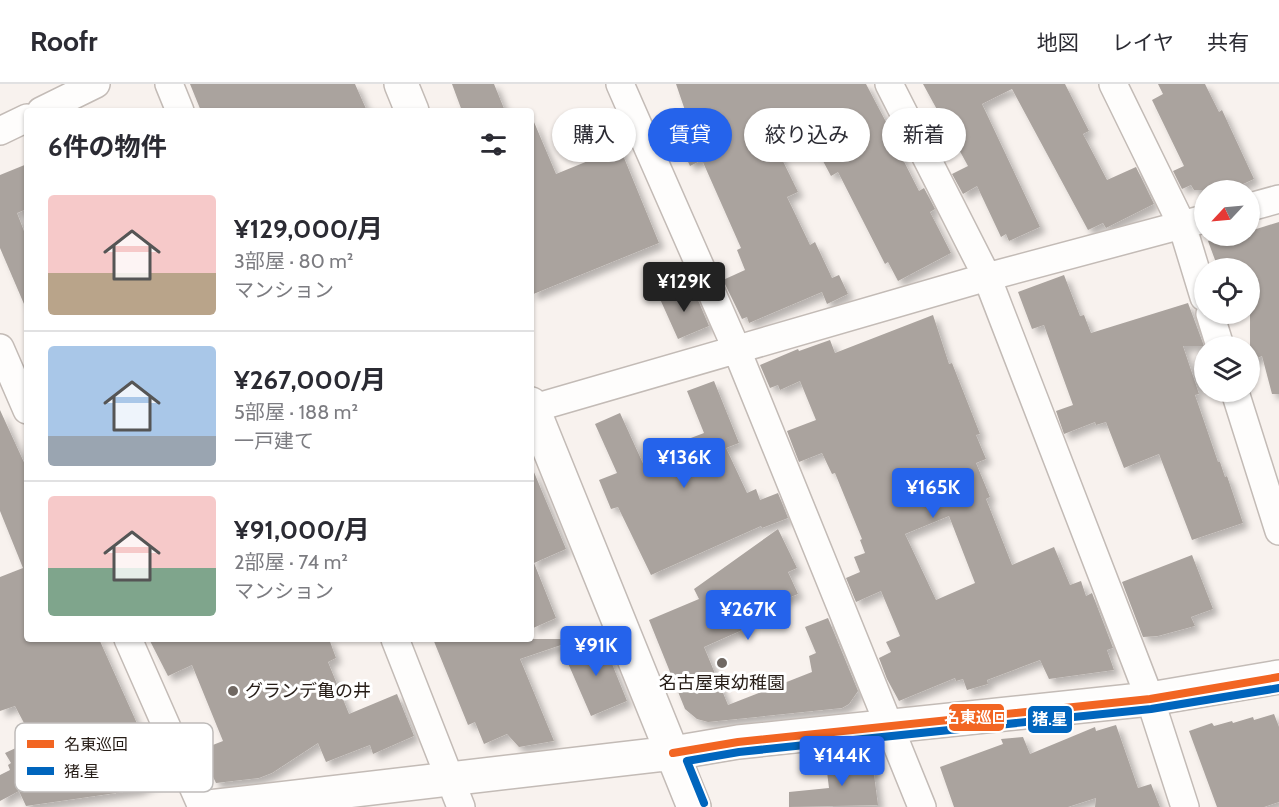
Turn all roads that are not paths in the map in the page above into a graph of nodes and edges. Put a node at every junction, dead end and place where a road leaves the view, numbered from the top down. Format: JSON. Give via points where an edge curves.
{"nodes":[{"id":1,"x":96,"y":84,"type":"edge"},
{"id":2,"x":169,"y":84,"type":"edge"},
{"id":3,"x":401,"y":84,"type":"edge"},
{"id":4,"x":620,"y":84,"type":"edge"},
{"id":5,"x":889,"y":84,"type":"edge"},
{"id":6,"x":1113,"y":84,"type":"edge"},
{"id":7,"x":47,"y":108,"type":"edge"},
{"id":8,"x":179,"y":108,"type":"edge"},
{"id":9,"x":411,"y":108,"type":"edge"},
{"id":10,"x":24,"y":119,"type":"edge"},
{"id":11,"x":0,"y":131,"type":"edge"},
{"id":12,"x":1279,"y":199,"type":"edge"},
{"id":13,"x":1260,"y":204,"type":"edge"},
{"id":14,"x":1193,"y":222,"type":"edge"},
{"id":15,"x":1198,"y":258,"type":"edge"},
{"id":16,"x":987,"y":277,"type":"junction"},
{"id":17,"x":0,"y":348,"type":"edge"},
{"id":18,"x":736,"y":348,"type":"junction"},
{"id":19,"x":1238,"y":402,"type":"edge"},
{"id":20,"x":24,"y":403,"type":"edge"},
{"id":21,"x":534,"y":406,"type":"edge"},
{"id":22,"x":534,"y":412,"type":"edge"},
{"id":23,"x":1279,"y":531,"type":"edge"},
{"id":24,"x":129,"y":642,"type":"edge"},
{"id":25,"x":396,"y":642,"type":"edge"},
{"id":26,"x":1279,"y":677,"type":"edge"},
{"id":27,"x":1150,"y":699,"type":"junction"},
{"id":28,"x":165,"y":723,"type":"edge"},
{"id":29,"x":888,"y":725,"type":"junction"},
{"id":30,"x":673,"y":753,"type":"junction"},
{"id":31,"x":195,"y":792,"type":"edge"},
{"id":32,"x":455,"y":793,"type":"edge"},
{"id":33,"x":202,"y":807,"type":"edge"},
{"id":34,"x":209,"y":807,"type":"edge"},
{"id":35,"x":694,"y":807,"type":"edge"},
{"id":36,"x":922,"y":807,"type":"edge"},
{"id":37,"x":1185,"y":807,"type":"edge"}],
"edges":[{"from":1,"to":7,"type":"street"},
{"from":2,"to":8,"type":"street"},
{"from":3,"to":9,"type":"street"},
{"from":4,"to":18,"type":"street"},
{"from":5,"to":16,"type":"street"},
{"from":6,"to":14,"type":"street"},
{"from":10,"to":11,"type":"street"},
{"from":12,"to":13,"type":"street"},
{"from":14,"to":15,"type":"street"},
{"from":14,"to":16,"type":"street"},
{"from":16,"to":18,"type":"street"},
{"from":16,"to":27,"type":"street"},
{"from":17,"to":20,"type":"street"},
{"from":18,"to":21,"type":"street"},
{"from":18,"to":29,"type":"street"},
{"from":19,"to":23,"type":"street"},
{"from":22,"to":30,"type":"street"},
{"from":24,"to":28,"type":"street"},
{"from":25,"to":32,"type":"street"},
{"from":26,"to":27,"type":"street"},
{"from":27,"to":29,"type":"street"},
{"from":27,"to":37,"type":"street"},
{"from":29,"to":30,"type":"street"},
{"from":29,"to":36,"type":"street"},
{"from":30,"to":32,"type":"street"},
{"from":30,"to":35,"type":"street"},
{"from":31,"to":33,"type":"street"},
{"from":32,"to":34,"type":"street"}]}
